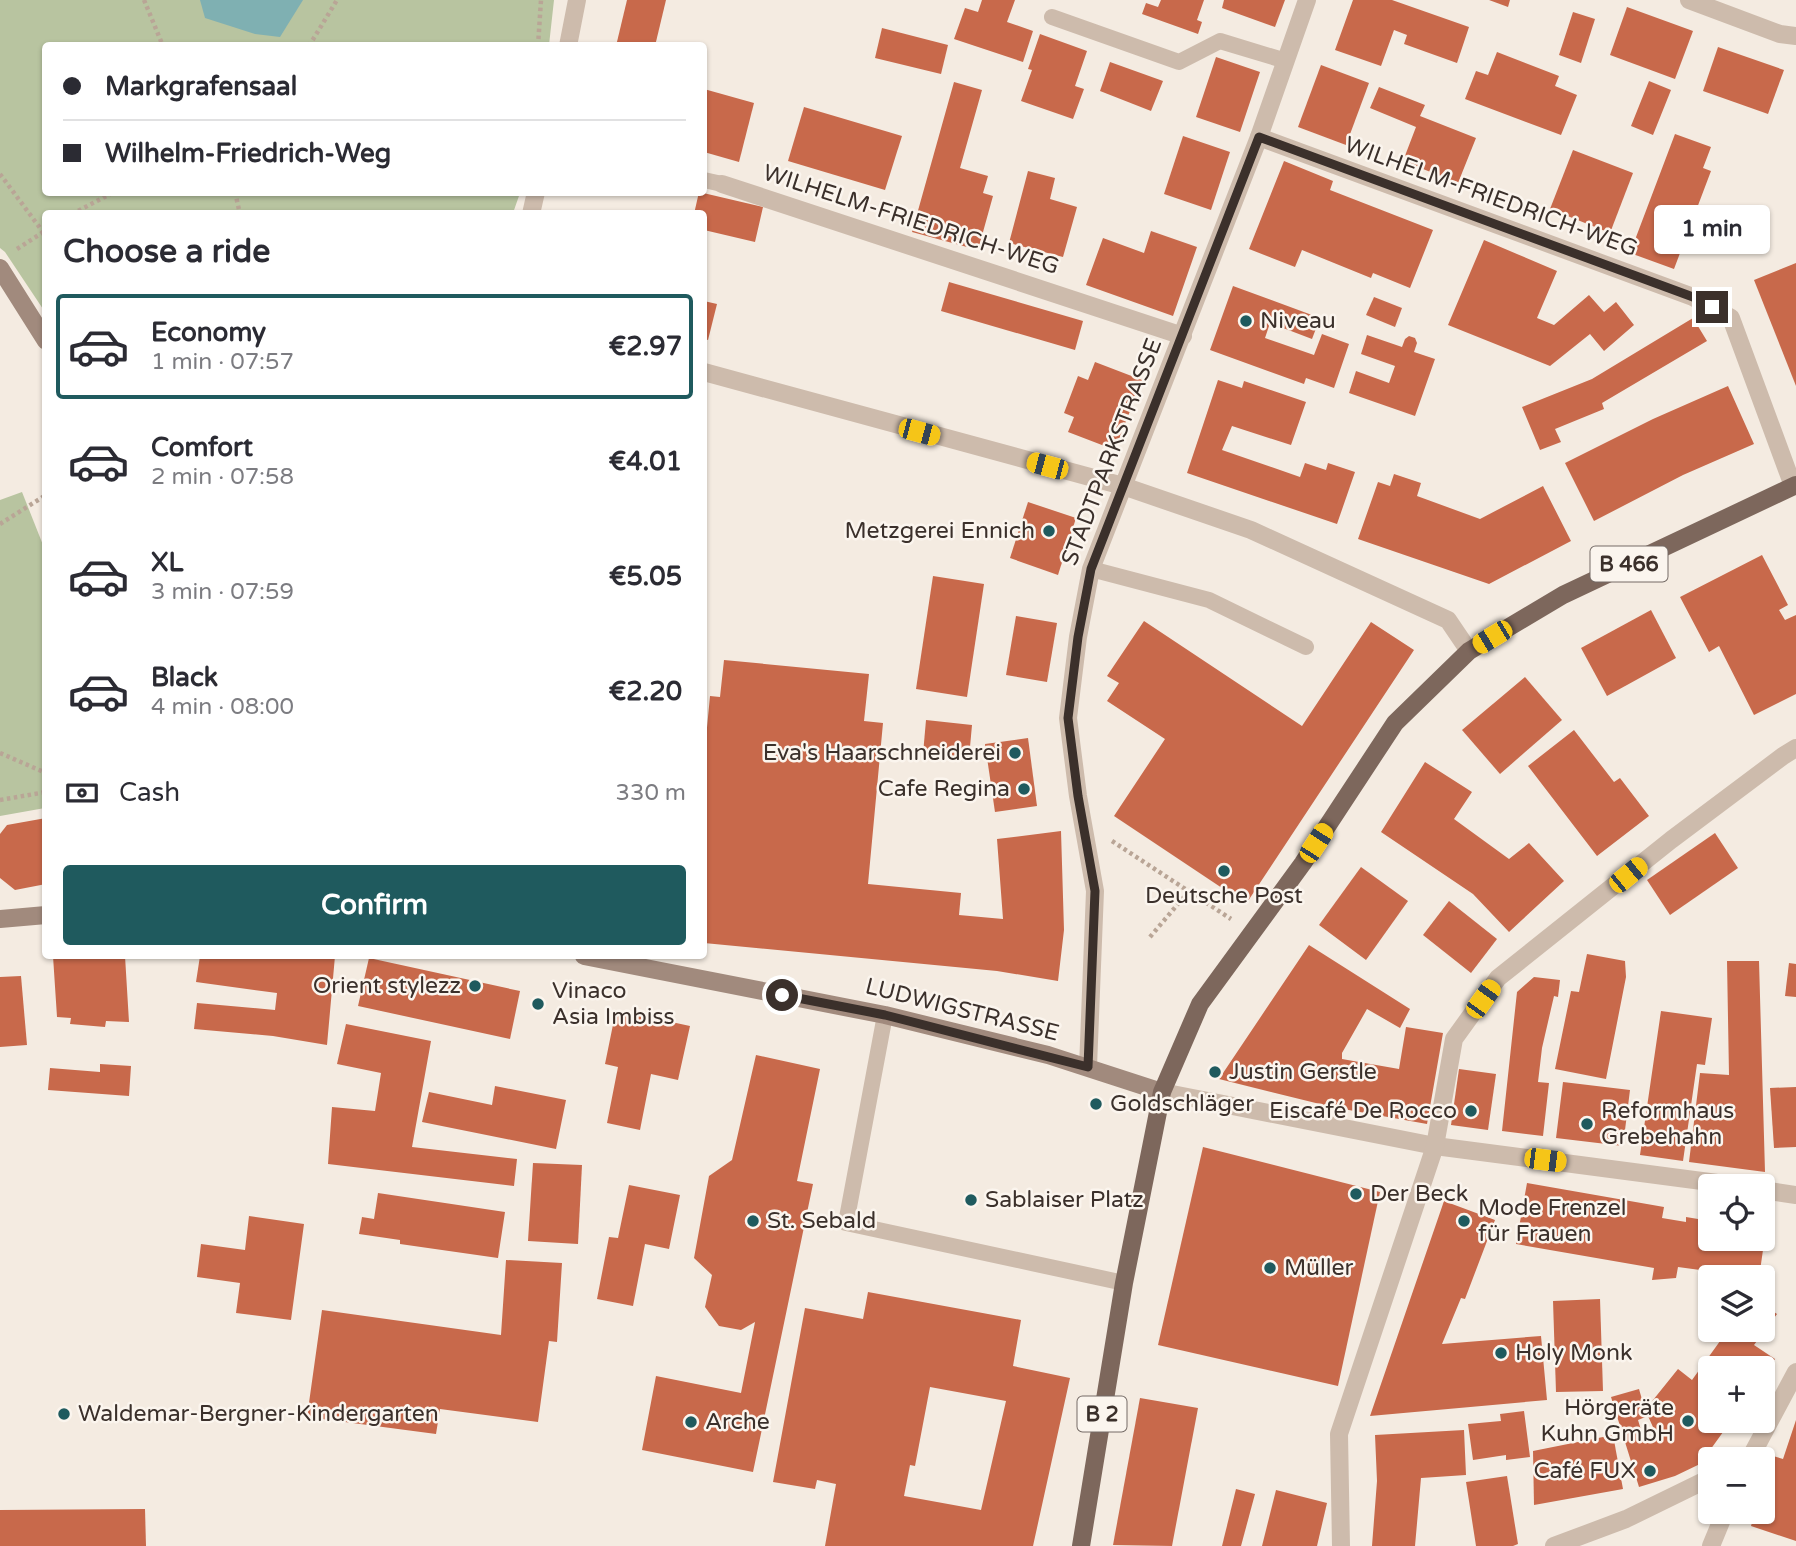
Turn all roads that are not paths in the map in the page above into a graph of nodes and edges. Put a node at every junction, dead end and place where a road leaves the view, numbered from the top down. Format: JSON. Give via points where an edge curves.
{"nodes":[{"id":1,"x":578,"y":0,"type":"edge"},
{"id":2,"x":1307,"y":0,"type":"edge"},
{"id":3,"x":1689,"y":0,"type":"edge"},
{"id":4,"x":1052,"y":16,"type":"dead end"},
{"id":5,"x":1796,"y":36,"type":"edge"},
{"id":6,"x":569,"y":42,"type":"edge"},
{"id":7,"x":1286,"y":61,"type":"junction"},
{"id":8,"x":1259,"y":137,"type":"junction"},
{"id":9,"x":707,"y":181,"type":"edge"},
{"id":10,"x":722,"y":184,"type":"joint"},
{"id":11,"x":0,"y":268,"type":"edge"},
{"id":12,"x":42,"y":335,"type":"edge"},
{"id":13,"x":1183,"y":335,"type":"junction"},
{"id":14,"x":707,"y":373,"type":"edge"},
{"id":15,"x":1123,"y":486,"type":"junction"},
{"id":16,"x":1795,"y":486,"type":"edge"},
{"id":17,"x":1091,"y":569,"type":"junction"},
{"id":18,"x":1306,"y":647,"type":"dead end"},
{"id":19,"x":1469,"y":651,"type":"junction"},
{"id":20,"x":1796,"y":748,"type":"edge"},
{"id":21,"x":42,"y":915,"type":"edge"},
{"id":22,"x":0,"y":919,"type":"edge"},
{"id":23,"x":599,"y":959,"type":"edge"},
{"id":24,"x":885,"y":1015,"type":"junction"},
{"id":25,"x":1088,"y":1067,"type":"junction"},
{"id":26,"x":1162,"y":1092,"type":"junction"},
{"id":27,"x":1435,"y":1146,"type":"junction"},
{"id":28,"x":1698,"y":1180,"type":"edge"},
{"id":29,"x":1775,"y":1192,"type":"edge"},
{"id":30,"x":1796,"y":1195,"type":"edge"},
{"id":31,"x":1124,"y":1283,"type":"junction"},
{"id":32,"x":1796,"y":1372,"type":"edge"},
{"id":33,"x":1753,"y":1447,"type":"edge"},
{"id":34,"x":1698,"y":1484,"type":"edge"},
{"id":35,"x":1720,"y":1524,"type":"edge"},
{"id":36,"x":1081,"y":1546,"type":"edge"},
{"id":37,"x":1341,"y":1546,"type":"edge"},
{"id":38,"x":1554,"y":1546,"type":"edge"},
{"id":39,"x":1711,"y":1546,"type":"edge"}],
"edges":[{"from":1,"to":6,"type":"street"},
{"from":2,"to":7,"type":"street","name":"STADTPARKSTRASSE"},
{"from":3,"to":5,"type":"street"},
{"from":4,"to":7,"type":"lane","via":[[1179,62],[1220,41]]},
{"from":7,"to":8,"type":"street","name":"STADTPARKSTRASSE"},
{"from":8,"to":13,"type":"street","name":"STADTPARKSTRASSE"},
{"from":8,"to":16,"type":"street","name":"WILHELM-FRIEDRICH-WEG","via":[[1693,297],[1731,318]]},
{"from":9,"to":10,"type":"lane","name":"WILHELM-FRIEDRICH-WEG"},
{"from":10,"to":13,"type":"street","name":"WILHELM-FRIEDRICH-WEG"},
{"from":11,"to":12,"type":"main road"},
{"from":13,"to":15,"type":"street","name":"STADTPARKSTRASSE"},
{"from":14,"to":15,"type":"street"},
{"from":15,"to":17,"type":"street","name":"STADTPARKSTRASSE"},
{"from":15,"to":19,"type":"street","via":[[1251,530],[1448,620]]},
{"from":16,"to":19,"type":"main road","number":"B 466","via":[[1563,595]]},
{"from":17,"to":18,"type":"lane","via":[[1209,600]]},
{"from":17,"to":25,"type":"street","name":"STADTPARKSTRASSE","via":[[1068,718],[1095,891]]},
{"from":19,"to":26,"type":"main road","number":"B 466","via":[[1395,723],[1303,863],[1200,1004]]},
{"from":20,"to":27,"type":"street","via":[[1498,978],[1454,1039]]},
{"from":21,"to":22,"type":"main road"},
{"from":23,"to":24,"type":"main road","name":"LUDWIGSTRASSE"},
{"from":24,"to":25,"type":"main road","name":"LUDWIGSTRASSE"},
{"from":24,"to":31,"type":"lane","via":[[846,1223]]},
{"from":25,"to":26,"type":"main road","name":"LUDWIGSTRASSE"},
{"from":26,"to":27,"type":"street","name":"LUDWIGSTRASSE"},
{"from":26,"to":31,"type":"main road","number":"B 2"},
{"from":27,"to":28,"type":"street","name":"LUDWIGSTRASSE"},
{"from":27,"to":37,"type":"street","via":[[1339,1434]]},
{"from":29,"to":30,"type":"street"},
{"from":31,"to":36,"type":"main road","number":"B 2"},
{"from":32,"to":33,"type":"street"},
{"from":34,"to":38,"type":"street","via":[[1626,1519]]},
{"from":35,"to":39,"type":"street"}]}
